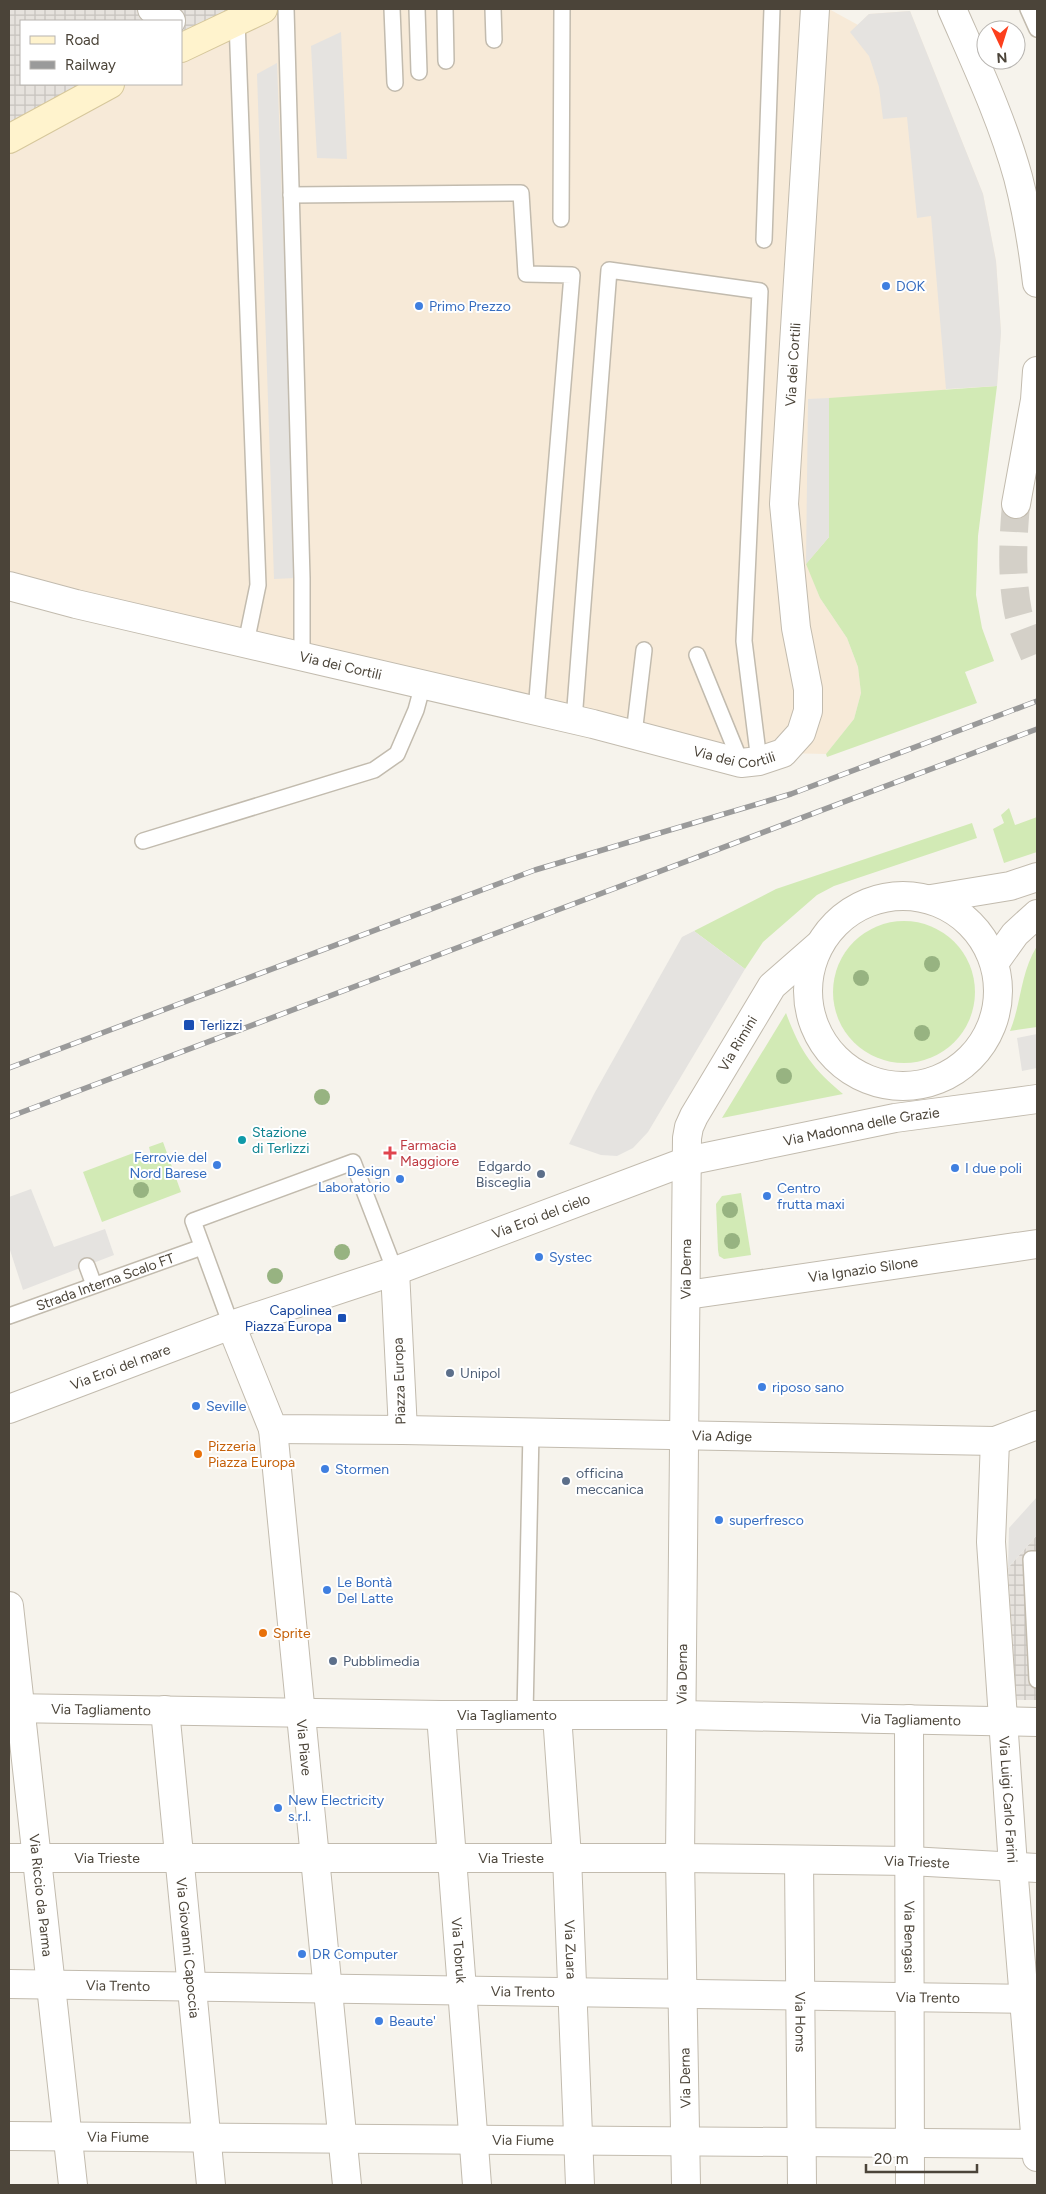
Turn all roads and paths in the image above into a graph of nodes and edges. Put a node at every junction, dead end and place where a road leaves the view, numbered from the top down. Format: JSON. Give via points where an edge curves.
{"nodes":[{"id":1,"x":152,"y":9,"type":"edge"},
{"id":2,"x":262,"y":9,"type":"edge"},
{"id":3,"x":286,"y":9,"type":"edge"},
{"id":4,"x":392,"y":9,"type":"edge"},
{"id":5,"x":417,"y":9,"type":"edge"},
{"id":6,"x":445,"y":9,"type":"edge"},
{"id":7,"x":493,"y":9,"type":"edge"},
{"id":8,"x":562,"y":9,"type":"edge"},
{"id":9,"x":772,"y":9,"type":"edge"},
{"id":10,"x":814,"y":9,"type":"edge"},
{"id":11,"x":952,"y":9,"type":"edge"},
{"id":12,"x":1028,"y":9,"type":"edge"},
{"id":13,"x":169,"y":20,"type":"edge"},
{"id":14,"x":237,"y":21,"type":"junction"},
{"id":15,"x":1037,"y":29,"type":"edge"},
{"id":16,"x":187,"y":38,"type":"edge"},
{"id":17,"x":494,"y":40,"type":"dead end"},
{"id":18,"x":446,"y":61,"type":"dead end"},
{"id":19,"x":419,"y":72,"type":"dead end"},
{"id":20,"x":395,"y":84,"type":"dead end"},
{"id":21,"x":108,"y":85,"type":"edge"},
{"id":22,"x":9,"y":139,"type":"edge"},
{"id":23,"x":291,"y":195,"type":"junction"},
{"id":24,"x":561,"y":219,"type":"dead end"},
{"id":25,"x":764,"y":240,"type":"dead end"},
{"id":26,"x":1037,"y":283,"type":"edge"},
{"id":27,"x":1037,"y":371,"type":"edge"},
{"id":28,"x":1016,"y":504,"type":"tunnel mouth"},
{"id":29,"x":9,"y":586,"type":"edge"},
{"id":30,"x":246,"y":643,"type":"junction"},
{"id":31,"x":644,"y":650,"type":"dead end"},
{"id":32,"x":697,"y":654,"type":"dead end"},
{"id":33,"x":302,"y":656,"type":"junction"},
{"id":34,"x":423,"y":684,"type":"junction"},
{"id":35,"x":536,"y":710,"type":"junction"},
{"id":36,"x":574,"y":720,"type":"junction"},
{"id":37,"x":634,"y":734,"type":"junction"},
{"id":38,"x":750,"y":762,"type":"junction"},
{"id":39,"x":143,"y":841,"type":"dead end"},
{"id":40,"x":1037,"y":877,"type":"edge"},
{"id":41,"x":931,"y":900,"type":"junction"},
{"id":42,"x":1037,"y":914,"type":"edge"},
{"id":43,"x":820,"y":944,"type":"junction"},
{"id":44,"x":995,"y":962,"type":"junction"},
{"id":45,"x":930,"y":1082,"type":"junction"},
{"id":46,"x":1037,"y":1099,"type":"edge"},
{"id":47,"x":895,"y":1118,"type":"junction"},
{"id":48,"x":687,"y":1161,"type":"junction"},
{"id":49,"x":1037,"y":1244,"type":"edge"},
{"id":50,"x":202,"y":1247,"type":"junction"},
{"id":51,"x":87,"y":1266,"type":"dead end"},
{"id":52,"x":394,"y":1271,"type":"junction"},
{"id":53,"x":94,"y":1285,"type":"junction"},
{"id":54,"x":687,"y":1295,"type":"junction"},
{"id":55,"x":9,"y":1316,"type":"edge"},
{"id":56,"x":231,"y":1325,"type":"junction"},
{"id":57,"x":9,"y":1409,"type":"edge"},
{"id":58,"x":1037,"y":1425,"type":"edge"},
{"id":59,"x":273,"y":1429,"type":"junction"},
{"id":60,"x":403,"y":1430,"type":"junction"},
{"id":61,"x":531,"y":1432,"type":"junction"},
{"id":62,"x":684,"y":1435,"type":"junction"},
{"id":63,"x":995,"y":1441,"type":"junction"},
{"id":64,"x":1037,"y":1559,"type":"edge"},
{"id":65,"x":9,"y":1606,"type":"edge"},
{"id":66,"x":1037,"y":1680,"type":"edge"},
{"id":67,"x":14,"y":1708,"type":"edge"},
{"id":68,"x":165,"y":1710,"type":"junction"},
{"id":69,"x":301,"y":1712,"type":"junction"},
{"id":70,"x":525,"y":1714,"type":"junction"},
{"id":71,"x":441,"y":1715,"type":"junction"},
{"id":72,"x":558,"y":1715,"type":"junction"},
{"id":73,"x":680,"y":1715,"type":"junction"},
{"id":74,"x":909,"y":1719,"type":"junction"},
{"id":75,"x":1003,"y":1721,"type":"junction"},
{"id":76,"x":1037,"y":1722,"type":"edge"},
{"id":77,"x":452,"y":1857,"type":"junction"},
{"id":78,"x":567,"y":1857,"type":"junction"},
{"id":79,"x":9,"y":1858,"type":"edge"},
{"id":80,"x":36,"y":1858,"type":"junction"},
{"id":81,"x":180,"y":1858,"type":"junction"},
{"id":82,"x":315,"y":1858,"type":"junction"},
{"id":83,"x":680,"y":1858,"type":"junction"},
{"id":84,"x":800,"y":1860,"type":"junction"},
{"id":85,"x":910,"y":1861,"type":"junction"},
{"id":86,"x":1025,"y":1867,"type":"edge"},
{"id":87,"x":9,"y":1984,"type":"edge"},
{"id":88,"x":52,"y":1984,"type":"junction"},
{"id":89,"x":193,"y":1987,"type":"junction"},
{"id":90,"x":328,"y":1989,"type":"junction"},
{"id":91,"x":463,"y":1991,"type":"junction"},
{"id":92,"x":572,"y":1992,"type":"junction"},
{"id":93,"x":683,"y":1994,"type":"junction"},
{"id":94,"x":800,"y":1996,"type":"junction"},
{"id":95,"x":910,"y":1997,"type":"junction"},
{"id":96,"x":1030,"y":1999,"type":"edge"},
{"id":97,"x":9,"y":2136,"type":"edge"},
{"id":98,"x":67,"y":2136,"type":"junction"},
{"id":99,"x":206,"y":2137,"type":"junction"},
{"id":100,"x":342,"y":2139,"type":"junction"},
{"id":101,"x":474,"y":2140,"type":"junction"},
{"id":102,"x":578,"y":2140,"type":"junction"},
{"id":103,"x":686,"y":2142,"type":"junction"},
{"id":104,"x":801,"y":2142,"type":"junction"},
{"id":105,"x":910,"y":2143,"type":"junction"},
{"id":106,"x":1037,"y":2148,"type":"edge"},
{"id":107,"x":74,"y":2185,"type":"edge"},
{"id":108,"x":211,"y":2185,"type":"edge"},
{"id":109,"x":347,"y":2185,"type":"edge"},
{"id":110,"x":477,"y":2185,"type":"edge"},
{"id":111,"x":580,"y":2185,"type":"edge"},
{"id":112,"x":686,"y":2185,"type":"edge"},
{"id":113,"x":802,"y":2185,"type":"edge"},
{"id":114,"x":910,"y":2185,"type":"edge"}],
"edges":[{"from":1,"to":13,"type":"street"},
{"from":2,"to":14,"type":"main road"},
{"from":3,"to":23,"type":"lane"},
{"from":4,"to":20,"type":"lane"},
{"from":5,"to":19,"type":"lane"},
{"from":6,"to":18,"type":"lane"},
{"from":7,"to":17,"type":"lane"},
{"from":8,"to":24,"type":"lane"},
{"from":9,"to":25,"type":"lane"},
{"from":10,"to":38,"type":"street","name":"Via dei Cortili","via":[[784,504],[796,628],[808,689],[808,711],[801,733],[783,754]]},
{"from":11,"to":26,"type":"street","via":[[998,114],[1018,177]]},
{"from":12,"to":15,"type":"lane"},
{"from":14,"to":16,"type":"main road"},
{"from":14,"to":30,"type":"lane","via":[[258,585]]},
{"from":21,"to":22,"type":"main road"},
{"from":23,"to":33,"type":"lane"},
{"from":23,"to":35,"type":"lane","via":[[521,192],[526,274],[572,275]]},
{"from":27,"to":28,"type":"street","via":[[1035,400]]},
{"from":29,"to":30,"type":"street","name":"Via dei Cortili"},
{"from":30,"to":33,"type":"street","name":"Via dei Cortili"},
{"from":31,"to":37,"type":"lane"},
{"from":32,"to":38,"type":"lane"},
{"from":33,"to":34,"type":"street","name":"Via dei Cortili"},
{"from":34,"to":35,"type":"street","name":"Via dei Cortili"},
{"from":34,"to":39,"type":"lane","via":[[397,754],[374,770]]},
{"from":35,"to":36,"type":"street","name":"Via dei Cortili"},
{"from":36,"to":37,"type":"street","name":"Via dei Cortili"},
{"from":36,"to":38,"type":"lane","via":[[609,270],[760,291],[744,641]]},
{"from":37,"to":38,"type":"street","name":"Via dei Cortili"},
{"from":40,"to":41,"type":"street","via":[[1010,886]]},
{"from":41,"to":43,"type":"street","via":[[899,895],[868,902],[840,919]]},
{"from":41,"to":44,"type":"street","via":[[946,905],[968,920],[984,939]]},
{"from":42,"to":44,"type":"street","via":[[1012,938]]},
{"from":43,"to":45,"type":"street","via":[[809,973],[809,1003],[817,1031],[833,1056],[857,1074],[885,1084],[900,1086]]},
{"from":43,"to":48,"type":"street","name":"Via Rimini","via":[[772,986],[689,1127]]},
{"from":44,"to":45,"type":"street","via":[[998,1007],[987,1036],[957,1070]]},
{"from":45,"to":47,"type":"street"},
{"from":46,"to":47,"type":"street","name":"Via Madonna delle Grazie"},
{"from":47,"to":48,"type":"street","name":"Via Madonna delle Grazie"},
{"from":48,"to":52,"type":"street","name":"Via Eroi del cielo"},
{"from":48,"to":54,"type":"street","name":"Via Derna"},
{"from":49,"to":54,"type":"street","name":"Via Ignazio Silone"},
{"from":50,"to":52,"type":"lane","name":"Piazza Europa","via":[[193,1221],[353,1162]]},
{"from":50,"to":53,"type":"lane","name":"Strada Interna Scalo FT"},
{"from":50,"to":56,"type":"lane","name":"Piazza Europa"},
{"from":51,"to":53,"type":"lane"},
{"from":52,"to":56,"type":"street"},
{"from":52,"to":60,"type":"street","name":"Piazza Europa"},
{"from":53,"to":55,"type":"lane","name":"Strada Interna Scalo FT"},
{"from":54,"to":62,"type":"street","name":"Via Derna"},
{"from":56,"to":57,"type":"street","name":"Via Eroi del mare"},
{"from":56,"to":59,"type":"street","name":"Piazza Europa"},
{"from":58,"to":63,"type":"street","name":"Via Adige"},
{"from":59,"to":60,"type":"street","name":"Piazza Europa"},
{"from":59,"to":69,"type":"street","name":"Via Piave"},
{"from":60,"to":61,"type":"street","name":"Via Adige"},
{"from":61,"to":62,"type":"street","name":"Via Adige"},
{"from":61,"to":70,"type":"lane"},
{"from":62,"to":63,"type":"street","name":"Via Adige"},
{"from":62,"to":73,"type":"street","name":"Via Derna"},
{"from":63,"to":75,"type":"street","name":"Via Luigi Carlo Farini","via":[[991,1542]]},
{"from":64,"to":66,"type":"lane","via":[[1030,1559]]},
{"from":65,"to":67,"type":"street","name":"Via Riccio da Parma"},
{"from":67,"to":68,"type":"street","name":"Via Tagliamento"},
{"from":67,"to":80,"type":"street","name":"Via Riccio da Parma"},
{"from":68,"to":69,"type":"street","name":"Via Tagliamento"},
{"from":68,"to":81,"type":"street","name":"Via Giovanni Capoccia"},
{"from":69,"to":71,"type":"street","name":"Via Tagliamento"},
{"from":69,"to":82,"type":"street","name":"Via Piave"},
{"from":70,"to":71,"type":"street","name":"Via Tagliamento"},
{"from":70,"to":72,"type":"street","name":"Via Tagliamento"},
{"from":71,"to":77,"type":"street","name":"Via Tobruk"},
{"from":72,"to":73,"type":"street","name":"Via Tagliamento"},
{"from":72,"to":78,"type":"street","name":"Via Zuara"},
{"from":73,"to":74,"type":"street","name":"Via Tagliamento"},
{"from":73,"to":83,"type":"street","name":"Via Derna"},
{"from":74,"to":75,"type":"street","name":"Via Tagliamento"},
{"from":74,"to":85,"type":"street","name":"Via Bengasi"},
{"from":75,"to":76,"type":"street","name":"Via Tagliamento"},
{"from":75,"to":86,"type":"street","name":"Via Luigi Carlo Farini"},
{"from":77,"to":78,"type":"street","name":"Via Trieste"},
{"from":77,"to":82,"type":"street","name":"Via Trieste"},
{"from":77,"to":91,"type":"street","name":"Via Tobruk"},
{"from":78,"to":83,"type":"street","name":"Via Trieste"},
{"from":78,"to":92,"type":"street","name":"Via Zuara"},
{"from":79,"to":80,"type":"street","name":"Via Trieste"},
{"from":80,"to":81,"type":"street","name":"Via Trieste"},
{"from":80,"to":88,"type":"street","name":"Via Riccio da Parma"},
{"from":81,"to":82,"type":"street","name":"Via Trieste"},
{"from":81,"to":89,"type":"street","name":"Via Giovanni Capoccia"},
{"from":82,"to":90,"type":"street","name":"Via Piave"},
{"from":83,"to":84,"type":"street","name":"Via Trieste"},
{"from":83,"to":93,"type":"street","name":"Via Derna"},
{"from":84,"to":85,"type":"street","name":"Via Trieste"},
{"from":84,"to":94,"type":"street","name":"Via Homs"},
{"from":85,"to":86,"type":"street","name":"Via Trieste"},
{"from":85,"to":95,"type":"street","name":"Via Bengasi"},
{"from":86,"to":96,"type":"street","name":"Via Luigi Carlo Farini"},
{"from":87,"to":88,"type":"street","name":"Via Trento"},
{"from":88,"to":89,"type":"street","name":"Via Trento"},
{"from":88,"to":98,"type":"street","name":"Via Riccio da Parma"},
{"from":89,"to":90,"type":"street","name":"Via Trento"},
{"from":89,"to":99,"type":"street","name":"Via Giovanni Capoccia"},
{"from":90,"to":91,"type":"street","name":"Via Trento"},
{"from":90,"to":100,"type":"street","name":"Via Piave"},
{"from":91,"to":92,"type":"street","name":"Via Trento"},
{"from":91,"to":101,"type":"street","name":"Via Tobruk"},
{"from":92,"to":93,"type":"street","name":"Via Trento"},
{"from":92,"to":102,"type":"street","name":"Via Zuara"},
{"from":93,"to":94,"type":"street","name":"Via Trento"},
{"from":93,"to":103,"type":"street","name":"Via Derna"},
{"from":94,"to":95,"type":"street","name":"Via Trento"},
{"from":94,"to":104,"type":"street","name":"Via Homs"},
{"from":95,"to":96,"type":"street","name":"Via Trento"},
{"from":95,"to":105,"type":"street","name":"Via Bengasi"},
{"from":96,"to":106,"type":"street","name":"Via Luigi Carlo Farini"},
{"from":97,"to":98,"type":"street","name":"Via Fiume"},
{"from":98,"to":99,"type":"street","name":"Via Fiume"},
{"from":98,"to":107,"type":"street","name":"Via Riccio da Parma"},
{"from":99,"to":100,"type":"street","name":"Via Fiume"},
{"from":99,"to":108,"type":"street","name":"Via Giovanni Capoccia"},
{"from":100,"to":101,"type":"street","name":"Via Fiume"},
{"from":100,"to":109,"type":"street","name":"Via Piave"},
{"from":101,"to":102,"type":"street","name":"Via Fiume"},
{"from":101,"to":110,"type":"street","name":"Via Tobruk"},
{"from":102,"to":103,"type":"street","name":"Via Fiume"},
{"from":102,"to":111,"type":"street","name":"Via Zuara"},
{"from":103,"to":104,"type":"street","name":"Via Fiume"},
{"from":103,"to":112,"type":"street","name":"Via Derna"},
{"from":104,"to":105,"type":"street","name":"Via Fiume"},
{"from":104,"to":113,"type":"street","name":"Via Homs"},
{"from":105,"to":106,"type":"street","name":"Via Fiume"},
{"from":105,"to":114,"type":"street","name":"Via Bengasi"}]}
